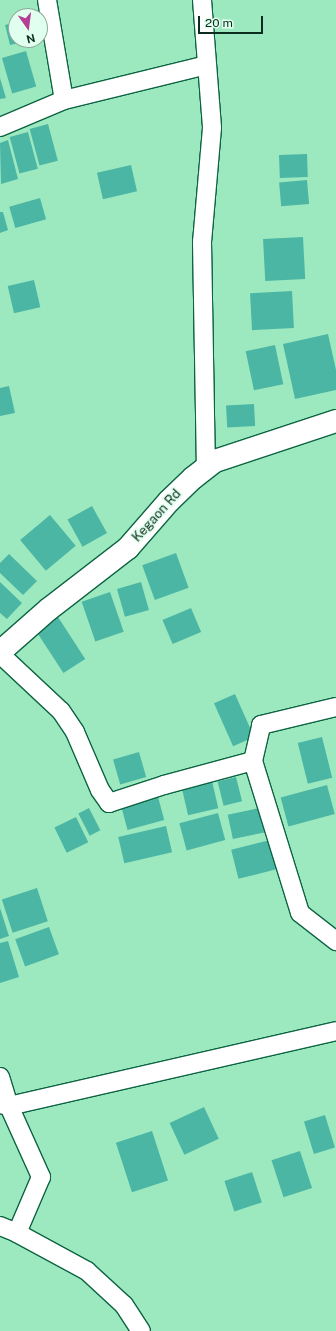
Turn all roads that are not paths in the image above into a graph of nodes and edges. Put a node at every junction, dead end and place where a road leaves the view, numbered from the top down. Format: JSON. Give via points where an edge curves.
{"nodes":[{"id":1,"x":47,"y":0,"type":"edge"},
{"id":2,"x":202,"y":0,"type":"edge"},
{"id":3,"x":206,"y":65,"type":"junction"},
{"id":4,"x":64,"y":100,"type":"junction"},
{"id":5,"x":0,"y":127,"type":"edge"},
{"id":6,"x":336,"y":421,"type":"edge"},
{"id":7,"x":206,"y":468,"type":"junction"},
{"id":8,"x":0,"y":653,"type":"edge"},
{"id":9,"x":336,"y":707,"type":"edge"},
{"id":10,"x":253,"y":761,"type":"junction"},
{"id":11,"x":336,"y":941,"type":"edge"},
{"id":12,"x":336,"y":1030,"type":"edge"},
{"id":13,"x":0,"y":1077,"type":"edge"},
{"id":14,"x":5,"y":1105,"type":"edge"},
{"id":15,"x":0,"y":1226,"type":"edge"},
{"id":16,"x":17,"y":1233,"type":"junction"},
{"id":17,"x":141,"y":1331,"type":"edge"}],
"edges":[{"from":1,"to":4,"type":"street"},
{"from":2,"to":3,"type":"street"},
{"from":3,"to":4,"type":"street"},
{"from":3,"to":7,"type":"street","via":[[212,128],[202,242]]},
{"from":4,"to":5,"type":"street"},
{"from":6,"to":7,"type":"street","name":"Kegaon Rd","via":[[214,461]]},
{"from":7,"to":8,"type":"street","name":"Kegaon Rd","via":[[169,501],[128,548],[49,609]]},
{"from":8,"to":10,"type":"street","via":[[61,711],[75,732],[100,790],[109,803]]},
{"from":9,"to":10,"type":"street","via":[[261,725]]},
{"from":10,"to":11,"type":"street","via":[[300,913]]},
{"from":12,"to":14,"type":"street"},
{"from":13,"to":14,"type":"street"},
{"from":14,"to":16,"type":"street","via":[[41,1177]]},
{"from":15,"to":16,"type":"street"},
{"from":16,"to":17,"type":"street","via":[[87,1271],[124,1305]]}]}
